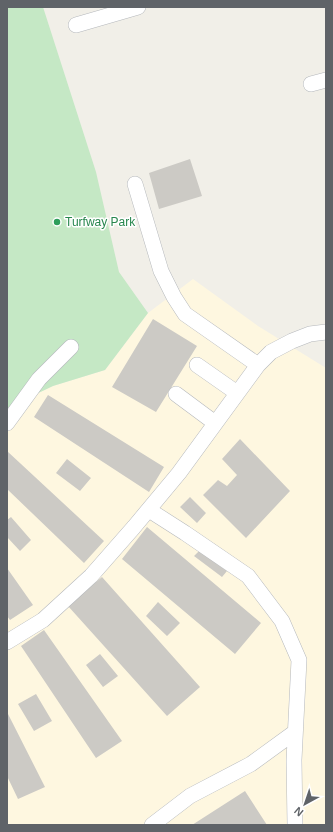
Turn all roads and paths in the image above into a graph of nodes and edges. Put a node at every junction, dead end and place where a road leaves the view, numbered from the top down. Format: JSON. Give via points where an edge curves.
{"nodes":[{"id":1,"x":138,"y":7,"type":"edge"},
{"id":2,"x":76,"y":26,"type":"dead end"},
{"id":3,"x":326,"y":80,"type":"edge"},
{"id":4,"x":311,"y":84,"type":"dead end"},
{"id":5,"x":135,"y":184,"type":"dead end"},
{"id":6,"x":326,"y":332,"type":"edge"},
{"id":7,"x":71,"y":347,"type":"dead end"},
{"id":8,"x":197,"y":365,"type":"dead end"},
{"id":9,"x":258,"y":365,"type":"junction"},
{"id":10,"x":237,"y":393,"type":"junction"},
{"id":11,"x":176,"y":394,"type":"dead end"},
{"id":12,"x":7,"y":423,"type":"edge"},
{"id":13,"x":215,"y":423,"type":"junction"},
{"id":14,"x":148,"y":510,"type":"junction"},
{"id":15,"x":7,"y":642,"type":"edge"},
{"id":16,"x":295,"y":732,"type":"junction"},
{"id":17,"x":152,"y":825,"type":"edge"},
{"id":18,"x":295,"y":825,"type":"edge"}],
"edges":[{"from":1,"to":2,"type":"lane"},
{"from":3,"to":4,"type":"lane"},
{"from":5,"to":9,"type":"lane","via":[[161,271],[174,297],[186,314]]},
{"from":6,"to":9,"type":"lane","via":[[292,340],[271,352]]},
{"from":7,"to":12,"type":"lane","via":[[39,379]]},
{"from":8,"to":10,"type":"lane"},
{"from":9,"to":10,"type":"lane"},
{"from":10,"to":13,"type":"lane"},
{"from":11,"to":13,"type":"lane"},
{"from":13,"to":14,"type":"lane"},
{"from":14,"to":15,"type":"lane","via":[[91,576],[43,620]]},
{"from":14,"to":16,"type":"lane","via":[[248,576],[282,621],[299,660]]},
{"from":16,"to":17,"type":"lane","via":[[251,764],[190,796]]},
{"from":16,"to":18,"type":"lane"}]}
